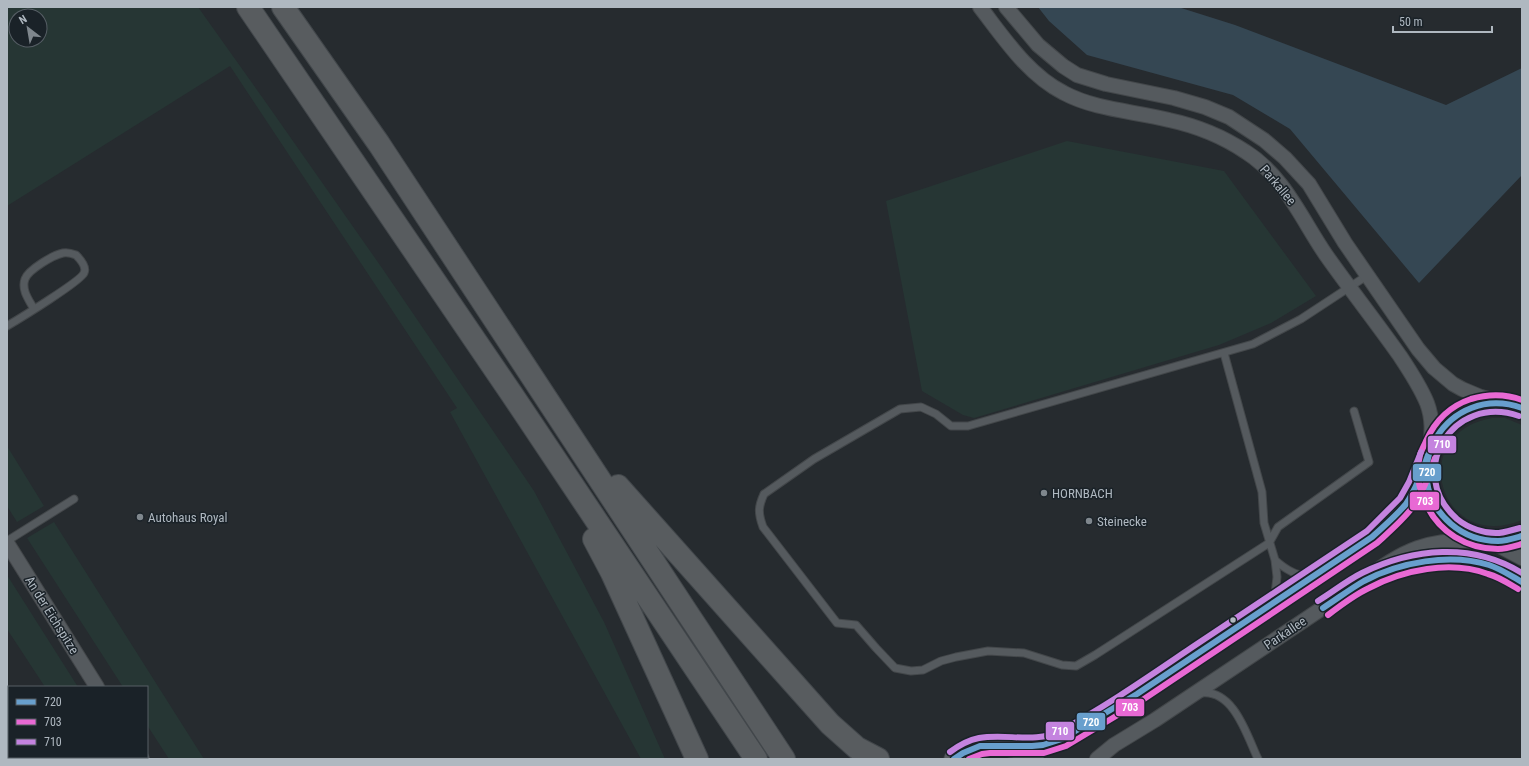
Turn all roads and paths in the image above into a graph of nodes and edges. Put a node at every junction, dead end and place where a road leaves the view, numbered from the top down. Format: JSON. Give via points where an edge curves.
{"nodes":[{"id":1,"x":248,"y":7,"type":"edge"},
{"id":2,"x":283,"y":7,"type":"edge"},
{"id":3,"x":980,"y":7,"type":"edge"},
{"id":4,"x":1006,"y":7,"type":"edge"},
{"id":5,"x":1368,"y":275,"type":"junction"},
{"id":6,"x":1350,"y":288,"type":"junction"},
{"id":7,"x":34,"y":309,"type":"junction"},
{"id":8,"x":7,"y":326,"type":"edge"},
{"id":9,"x":506,"y":336,"type":"junction"},
{"id":10,"x":1224,"y":353,"type":"junction"},
{"id":11,"x":511,"y":393,"type":"junction"},
{"id":12,"x":1507,"y":404,"type":"junction"},
{"id":13,"x":1522,"y":408,"type":"edge"},
{"id":14,"x":1354,"y":411,"type":"dead end"},
{"id":15,"x":1429,"y":452,"type":"junction"},
{"id":16,"x":74,"y":499,"type":"dead end"},
{"id":17,"x":1522,"y":536,"type":"edge"},
{"id":18,"x":1488,"y":541,"type":"junction"},
{"id":19,"x":7,"y":542,"type":"edge"},
{"id":20,"x":1269,"y":543,"type":"junction"},
{"id":21,"x":1522,"y":558,"type":"edge"},
{"id":22,"x":1274,"y":560,"type":"junction"},
{"id":23,"x":1318,"y":574,"type":"junction"},
{"id":24,"x":1522,"y":582,"type":"edge"},
{"id":25,"x":1360,"y":583,"type":"junction"},
{"id":26,"x":1269,"y":606,"type":"junction"},
{"id":27,"x":96,"y":686,"type":"edge"},
{"id":28,"x":1188,"y":698,"type":"junction"},
{"id":29,"x":1004,"y":745,"type":"junction"},
{"id":30,"x":697,"y":759,"type":"edge"},
{"id":31,"x":756,"y":759,"type":"edge"},
{"id":32,"x":784,"y":759,"type":"edge"},
{"id":33,"x":878,"y":759,"type":"edge"},
{"id":34,"x":954,"y":759,"type":"edge"},
{"id":35,"x":1034,"y":759,"type":"edge"},
{"id":36,"x":1097,"y":759,"type":"edge"},
{"id":37,"x":1258,"y":759,"type":"edge"}],
"edges":[{"from":1,"to":11,"type":"highway"},
{"from":2,"to":9,"type":"highway","via":[[379,144]]},
{"from":3,"to":6,"type":"street","name":"Parkallee","via":[[1024,61],[1064,93],[1097,105],[1200,128],[1249,153],[1281,184]]},
{"from":4,"to":5,"type":"street","name":"Parkallee","via":[[1038,45],[1077,75],[1206,107],[1230,117],[1264,140],[1309,184]]},
{"from":5,"to":6,"type":"lane"},
{"from":5,"to":12,"type":"street","name":"Parkallee","via":[[1418,349],[1434,368],[1462,389],[1481,398]]},
{"from":6,"to":10,"type":"lane","via":[[1301,319],[1253,344]]},
{"from":6,"to":15,"type":"street","name":"Parkallee","via":[[1386,336],[1423,395],[1432,420]]},
{"from":7,"to":7,"type":"lane","via":[[84,275],[84,266],[76,255],[65,252],[59,254],[31,270],[26,276],[25,291]]},
{"from":7,"to":8,"type":"lane"},
{"from":9,"to":32,"type":"highway"},
{"from":9,"to":33,"type":"highway","via":[[629,500],[830,724],[857,748]]},
{"from":10,"to":20,"type":"lane","via":[[1260,482],[1264,523]]},
{"from":10,"to":20,"type":"lane","via":[[968,426],[951,426],[936,414],[921,407],[900,409],[814,459],[764,494],[758,515],[763,527],[837,623],[856,625],[896,668],[911,671],[923,670],[941,660],[956,656],[988,651],[1024,653],[1062,665],[1076,666]]},
{"from":11,"to":30,"type":"highway","via":[[612,573]]},
{"from":11,"to":31,"type":"highway"},
{"from":12,"to":13,"type":"street","name":"Parkallee"},
{"from":12,"to":15,"type":"street","name":"Parkallee","via":[[1485,404],[1465,410],[1444,426]]},
{"from":14,"to":20,"type":"lane","via":[[1369,462],[1278,527]]},
{"from":15,"to":18,"type":"street","name":"Parkallee","via":[[1427,481],[1434,505],[1461,533]]},
{"from":15,"to":23,"type":"street","name":"Parkallee","via":[[1416,486],[1394,518],[1372,537]]},
{"from":16,"to":19,"type":"lane"},
{"from":17,"to":18,"type":"street","name":"Parkallee","via":[[1503,541]]},
{"from":18,"to":21,"type":"street","name":"Parkallee"},
{"from":18,"to":25,"type":"street","name":"Parkallee","via":[[1452,540],[1424,545],[1393,560]]},
{"from":19,"to":27,"type":"street","name":"An der Eichspitze"},
{"from":20,"to":22,"type":"lane"},
{"from":22,"to":23,"type":"lane","via":[[1291,572],[1307,576]]},
{"from":22,"to":26,"type":"lane","via":[[1277,581],[1275,594]]},
{"from":23,"to":26,"type":"street","name":"Parkallee"},
{"from":24,"to":25,"type":"lane","via":[[1490,566],[1451,559],[1409,564]]},
{"from":25,"to":28,"type":"street","name":"Parkallee"},
{"from":26,"to":29,"type":"street","name":"Parkallee","via":[[1137,694],[1062,739],[1043,745]]},
{"from":28,"to":36,"type":"street","name":"Parkallee","via":[[1114,745]]},
{"from":28,"to":37,"type":"lane","via":[[1209,692],[1227,701],[1239,718]]},
{"from":29,"to":34,"type":"main road","via":[[980,746]]},
{"from":29,"to":35,"type":"main road"}]}
